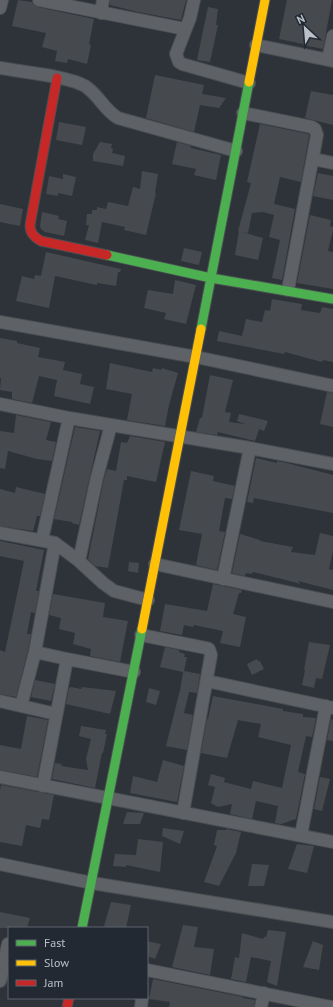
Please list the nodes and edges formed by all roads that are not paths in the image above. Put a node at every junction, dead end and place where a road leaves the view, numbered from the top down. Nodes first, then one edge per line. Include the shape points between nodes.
1 (2, 0) edge
2 (39, 0) edge
3 (104, 0) edge
4 (194, 0) edge
5 (265, 0) edge
6 (69, 3) edge
7 (0, 8) edge
8 (101, 13) junction
9 (186, 29) junction
10 (333, 36) edge
11 (256, 45) junction
12 (331, 61) edge
13 (0, 68) edge
14 (57, 78) junction
15 (249, 83) junction
16 (243, 114) junction
17 (236, 151) junction
18 (313, 160) junction
19 (333, 163) edge
20 (212, 278) junction
21 (288, 290) junction
22 (333, 299) edge
23 (0, 322) edge
24 (196, 357) junction
25 (333, 386) edge
26 (0, 404) edge
27 (69, 418) junction
28 (111, 425) junction
29 (181, 436) junction
30 (250, 448) junction
31 (333, 464) edge
32 (0, 533) edge
33 (42, 540) junction
34 (55, 542) junction
35 (79, 561) junction
36 (155, 564) junction
37 (223, 579) junction
38 (148, 600) junction
39 (333, 602) edge
40 (141, 635) junction
41 (35, 652) junction
42 (67, 659) junction
43 (134, 672) junction
44 (207, 681) junction
45 (0, 701) edge
46 (21, 706) junction
47 (330, 707) edge
48 (56, 714) junction
49 (0, 777) edge
50 (43, 786) junction
51 (108, 799) junction
52 (183, 813) junction
53 (301, 835) junction
54 (333, 842) edge
55 (0, 864) edge
56 (92, 883) junction
57 (333, 922) edge
58 (82, 927) edge
59 (6, 944) edge
60 (148, 971) edge
61 (0, 981) edge
62 (264, 993) junction
63 (261, 1007) edge
64 (331, 1007) edge

1 - 7 street
2 - 6 street
3 - 8 street
4 - 9 street
5 - 11 street
6 - 8 street
8 - 9 street
9 - 15 street via 176,54 179,62
10 - 12 street
11 - 12 street
11 - 15 street
13 - 14 street
14 - 17 street via 84,86 118,118
14 - 20 street via 30,225 33,235 41,241
15 - 16 street
16 - 17 street
16 - 18 street via 312,127 317,132
17 - 20 street
18 - 19 street
18 - 21 street
20 - 21 street
20 - 24 street
21 - 22 street
23 - 24 street
24 - 25 street
24 - 29 street
26 - 27 street
27 - 28 street
27 - 33 street
28 - 29 street
28 - 35 street
29 - 30 street
29 - 36 street
30 - 31 street
30 - 37 street
32 - 33 street
33 - 34 street
34 - 35 street
34 - 41 street
35 - 38 street via 114,591
36 - 37 street
36 - 38 street
37 - 39 street
38 - 40 street
40 - 43 street
40 - 44 street via 209,649 211,655
41 - 42 street
41 - 46 street
42 - 43 street
42 - 48 street
43 - 51 street
44 - 47 street
44 - 52 street
45 - 46 street
46 - 48 street
47 - 53 street
48 - 50 street
49 - 50 street
50 - 51 street
51 - 52 street
51 - 56 street
52 - 53 street
53 - 54 street
55 - 56 street
56 - 57 street
56 - 58 street
59 - 61 street
60 - 62 street
62 - 63 street
62 - 64 street

